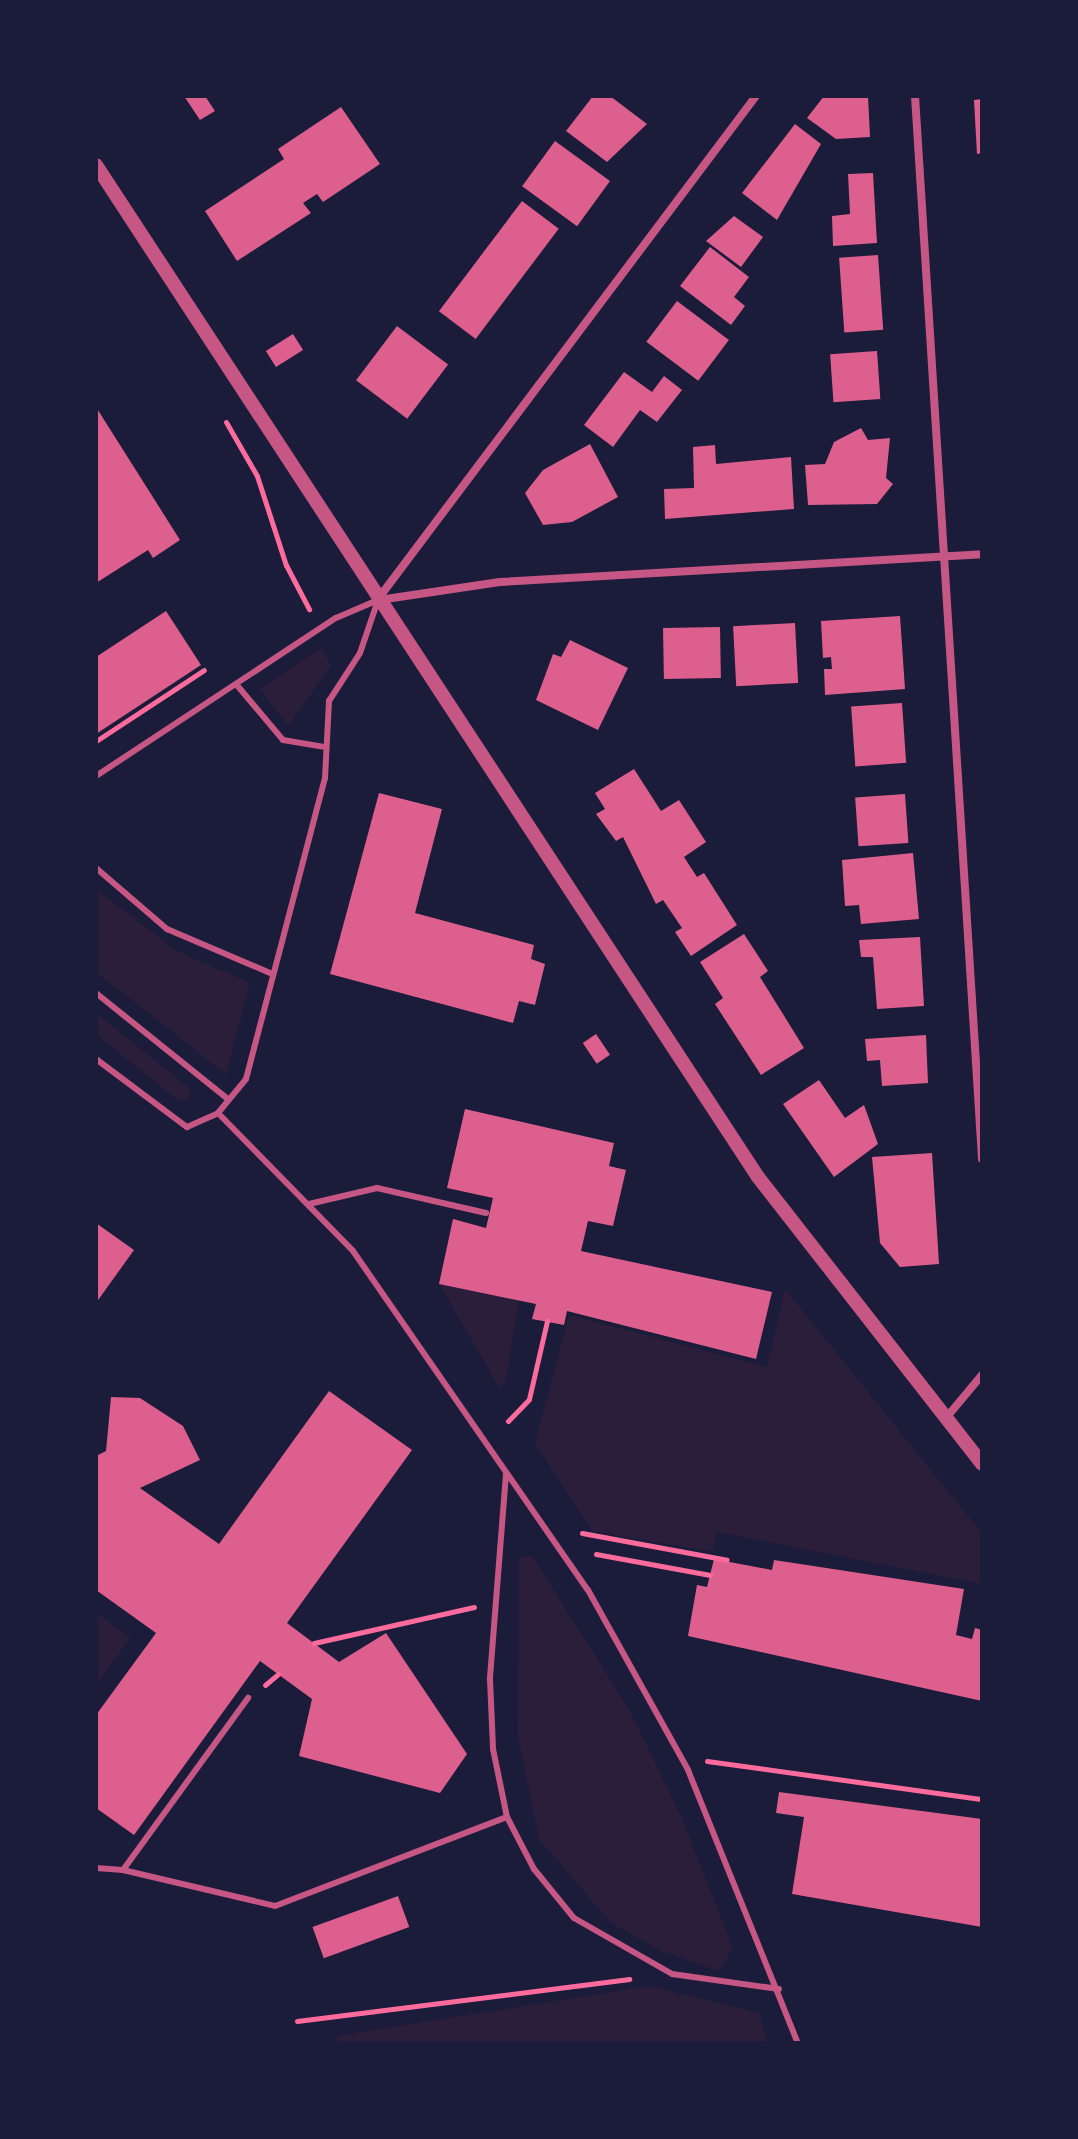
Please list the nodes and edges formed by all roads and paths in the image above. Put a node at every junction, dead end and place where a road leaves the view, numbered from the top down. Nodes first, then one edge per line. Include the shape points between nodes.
1 (756, 96) edge
2 (915, 96) edge
3 (96, 165) edge
4 (221, 413) dead end
5 (982, 554) edge
6 (946, 556) junction
7 (378, 600) junction
8 (312, 614) dead end
9 (204, 670) dead end
10 (236, 684) junction
11 (96, 741) edge
12 (325, 747) junction
13 (96, 776) edge
14 (96, 868) edge
15 (270, 973) junction
16 (96, 993) edge
17 (96, 1059) edge
18 (228, 1099) junction
19 (218, 1113) junction
20 (982, 1159) edge
21 (309, 1204) junction
22 (486, 1213) dead end
23 (547, 1321) dead end
24 (982, 1375) edge
25 (946, 1418) junction
26 (508, 1421) dead end
27 (982, 1464) edge
28 (506, 1473) junction
29 (582, 1533) dead end
30 (596, 1554) dead end
31 (727, 1560) dead end
32 (710, 1575) dead end
33 (494, 1603) junction
34 (314, 1643) dead end
35 (248, 1698) dead end
36 (688, 1770) junction
37 (982, 1799) edge
38 (507, 1817) junction
39 (96, 1868) edge
40 (123, 1870) junction
41 (672, 1974) junction
42 (779, 1989) junction
43 (297, 2021) dead end
44 (798, 2043) edge

1 - 7 street
2 - 6 street
3 - 7 street
4 - 8 path via 257,476 286,565
5 - 6 street
6 - 7 street via 500,582
6 - 20 street
7 - 10 lane via 336,618
7 - 12 lane via 360,653 329,701
7 - 25 street via 758,1177
9 - 11 path
10 - 12 lane via 283,740
10 - 13 lane
12 - 15 lane via 325,778
14 - 15 lane via 167,929
15 - 18 lane via 246,1079
16 - 18 lane
17 - 19 lane via 187,1127
18 - 19 lane
19 - 21 lane
21 - 22 lane via 377,1188
21 - 28 lane via 429,1352
23 - 26 path via 529,1399
24 - 25 street
25 - 27 street
28 - 33 lane
28 - 36 lane via 588,1590
29 - 31 path
30 - 32 path
33 - 34 path
33 - 38 lane via 493,1749
35 - 40 lane
36 - 37 path via 715,1757
36 - 42 lane
38 - 40 lane via 275,1906
38 - 41 lane via 534,1869 574,1918
39 - 40 lane
41 - 42 lane
41 - 43 path
42 - 44 lane

